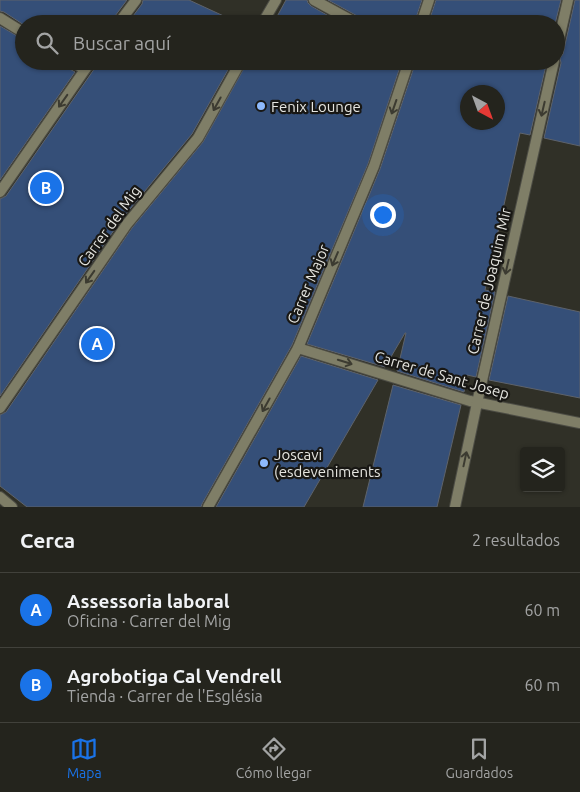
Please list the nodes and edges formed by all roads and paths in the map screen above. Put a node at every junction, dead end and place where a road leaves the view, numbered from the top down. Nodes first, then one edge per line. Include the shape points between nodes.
1 (136, 0) edge
2 (276, 0) edge
3 (314, 0) edge
4 (429, 0) edge
5 (568, 0) edge
6 (125, 15) edge
7 (267, 15) edge
8 (342, 15) edge
9 (424, 15) edge
10 (565, 15) edge
11 (0, 18) edge
12 (15, 27) edge
13 (85, 70) edge
14 (235, 70) edge
15 (406, 70) edge
16 (552, 70) edge
17 (0, 192) edge
18 (298, 348) junction
19 (477, 403) junction
20 (0, 408) edge
21 (580, 423) edge
22 (0, 497) edge
23 (12, 507) edge
24 (208, 507) edge
25 (455, 507) edge

1 - 6 street
2 - 7 street
3 - 8 street
4 - 9 street
5 - 10 street
11 - 12 street
13 -> 17 street
14 -> 20 street, Carrer del Mig via 198,138 127,224
15 -> 18 street, Carrer Major via 374,166
16 -> 19 street, Carrer de Joaquim Mir
18 -> 19 street, Carrer de Sant Josep
18 -> 24 street, Carrer Major
19 - 21 street, Carrer de Sant Josep
25 -> 19 street, Carrer de Joaquim Mir
22 - 23 street

